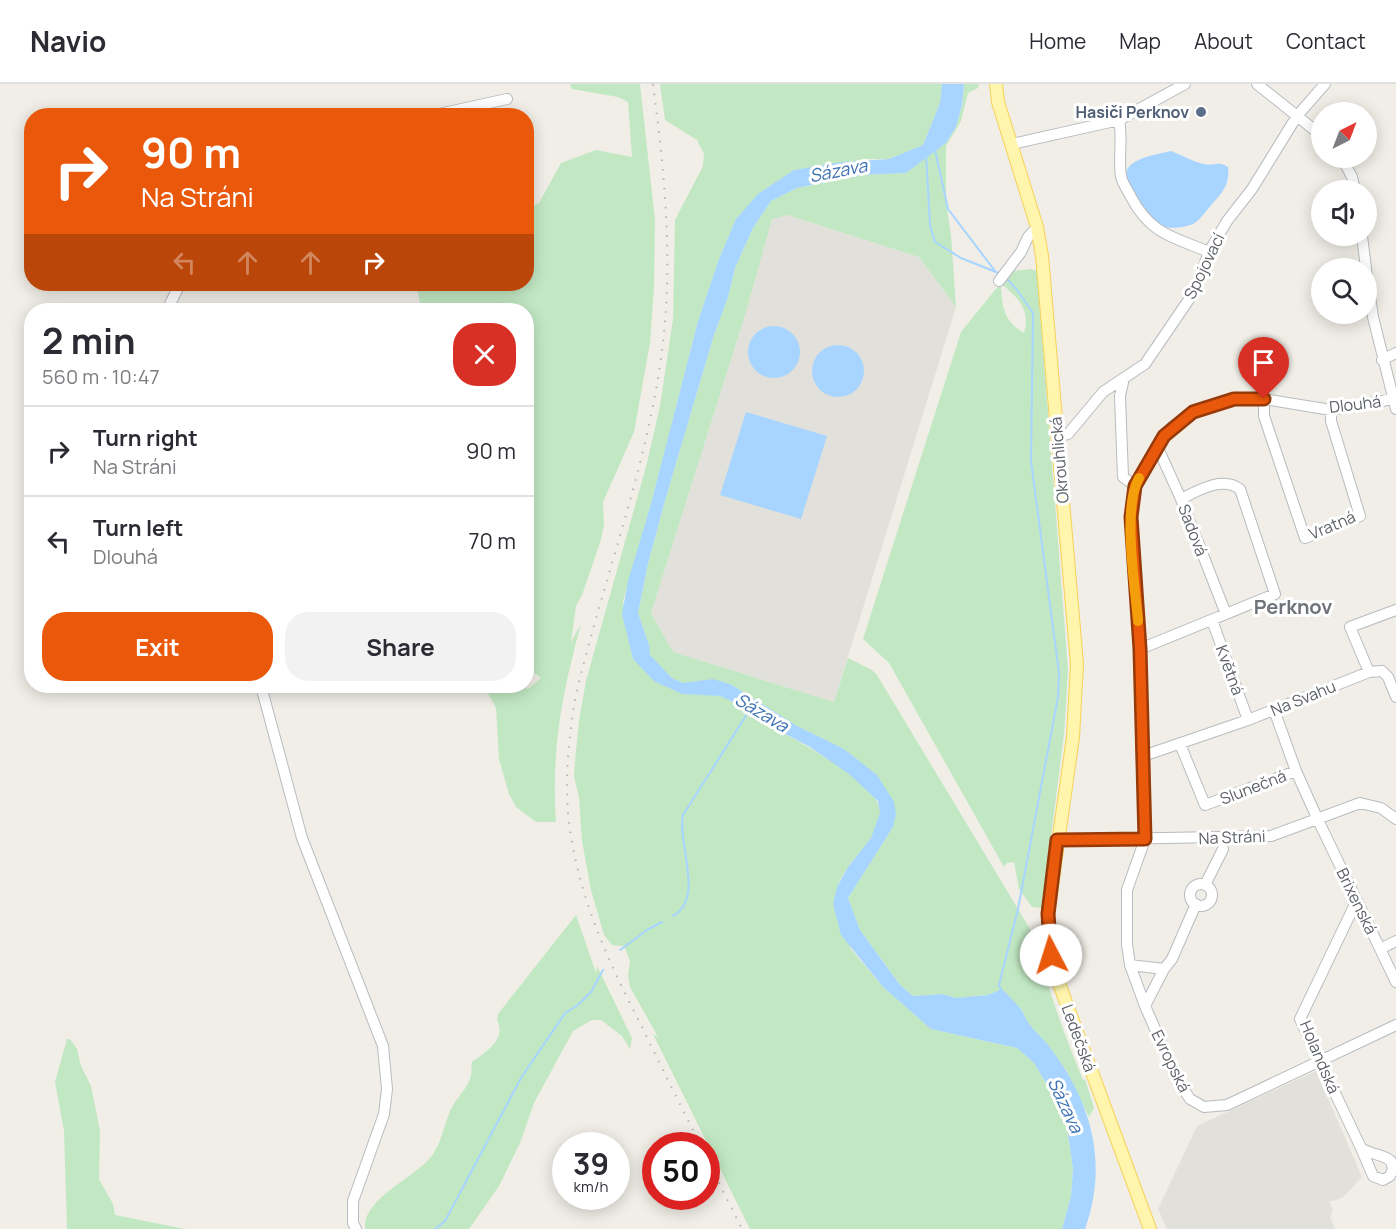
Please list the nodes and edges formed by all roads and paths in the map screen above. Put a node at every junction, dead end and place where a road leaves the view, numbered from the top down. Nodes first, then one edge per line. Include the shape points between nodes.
1 (996, 84) edge
2 (1185, 84) edge
3 (1257, 84) edge
4 (1325, 84) edge
5 (507, 99) dead end
6 (466, 108) edge
7 (1297, 117) junction
8 (1119, 120) junction
9 (1311, 128) edge
10 (1012, 144) junction
11 (1037, 227) junction
12 (1209, 252) junction
13 (999, 281) dead end
14 (1374, 324) edge
15 (1396, 353) edge
16 (1382, 360) junction
17 (1124, 378) junction
18 (1264, 399) junction
19 (1395, 404) edge
20 (1331, 410) junction
21 (1057, 436) junction
22 (1157, 446) junction
23 (1135, 486) junction
24 (1181, 499) junction
25 (1396, 610) edge
26 (1226, 614) junction
27 (1212, 620) junction
28 (1140, 649) junction
29 (1369, 672) junction
30 (263, 693) edge
31 (1396, 697) edge
32 (1274, 710) junction
33 (1248, 720) junction
34 (1180, 744) junction
35 (1143, 756) junction
36 (1296, 771) junction
37 (1396, 819) edge
38 (1318, 820) junction
39 (1145, 839) junction
40 (1057, 840) junction
41 (1223, 849) dead end
42 (1356, 902) junction
43 (1396, 941) edge
44 (1380, 949) junction
45 (1130, 965) junction
46 (1164, 969) junction
47 (1396, 982) edge
48 (1145, 1006) junction
49 (1396, 1025) edge
50 (1320, 1061) junction
51 (1361, 1148) dead end
52 (356, 1229) edge
53 (1150, 1229) edge

1 - 10 main road, Okrouhlická
2 - 8 street
3 - 7 street
4 - 7 street, Spojovací
5 - 6 street
7 - 9 street
7 - 12 street, Spojovací
8 - 10 street
8 - 12 street via 1121,178 1137,207 1165,235
10 - 11 main road, Okrouhlická
11 - 13 street
11 - 21 main road, Okrouhlická
12 - 17 street, Spojovací via 1194,292 1165,335 1144,364
14 - 16 street
15 - 16 street
16 - 19 street
17 - 21 street, Spojovací via 1103,392 1068,434
17 - 23 street via 1120,396 1124,477
18 - 20 street, Dlouhá
18 - 20 street, Vratná via 1264,416 1305,538 1360,516
18 - 22 street, Dlouhá via 1234,399 1193,412 1172,427
19 - 20 street, Dlouhá
21 - 40 main road, Okrouhlická via 1077,664 1073,737
22 - 23 street, Dlouhá
22 - 24 street, Sadová
23 - 28 street, Dlouhá via 1131,517
24 - 26 street, Sadová
24 - 26 street via 1220,483 1233,484 1243,494 1275,594
25 - 29 street via 1350,627
26 - 27 street
27 - 28 street
27 - 33 street, Květná
28 - 35 street, Dlouhá
29 - 31 street via 1382,671
29 - 32 street, Na Svahu
30 - 52 street via 302,838 383,1046 387,1089 384,1114 353,1201
32 - 33 street, Na Svahu
32 - 36 street, Brixenská
33 - 34 street, Na Svahu
34 - 35 street, Na Svahu
34 - 36 street, Slunečná via 1205,805
35 - 39 street, Dlouhá
36 - 38 street, Brixenská
37 - 38 street, Na Stráni via 1381,808 1360,803
38 - 39 street, Na Stráni via 1271,836
38 - 42 street, Brixenská
39 - 40 street, Na Stráni
39 - 45 street, Evropská via 1127,890 1126,944
40 - 53 main road, Ledečská via 1048,914 1051,955
41 - 46 street via 1205,885 1198,884 1192,889 1190,896 1196,904
42 - 44 street, Brixenská
42 - 50 street, Holandská via 1300,1019
43 - 44 street
44 - 47 street, Brixenská
45 - 46 street
45 - 48 street, Evropská
46 - 48 street
48 - 50 street, Evropská via 1178,1082 1190,1099 1204,1107 1227,1105
49 - 50 street, Evropská
50 - 51 street, Holandská

